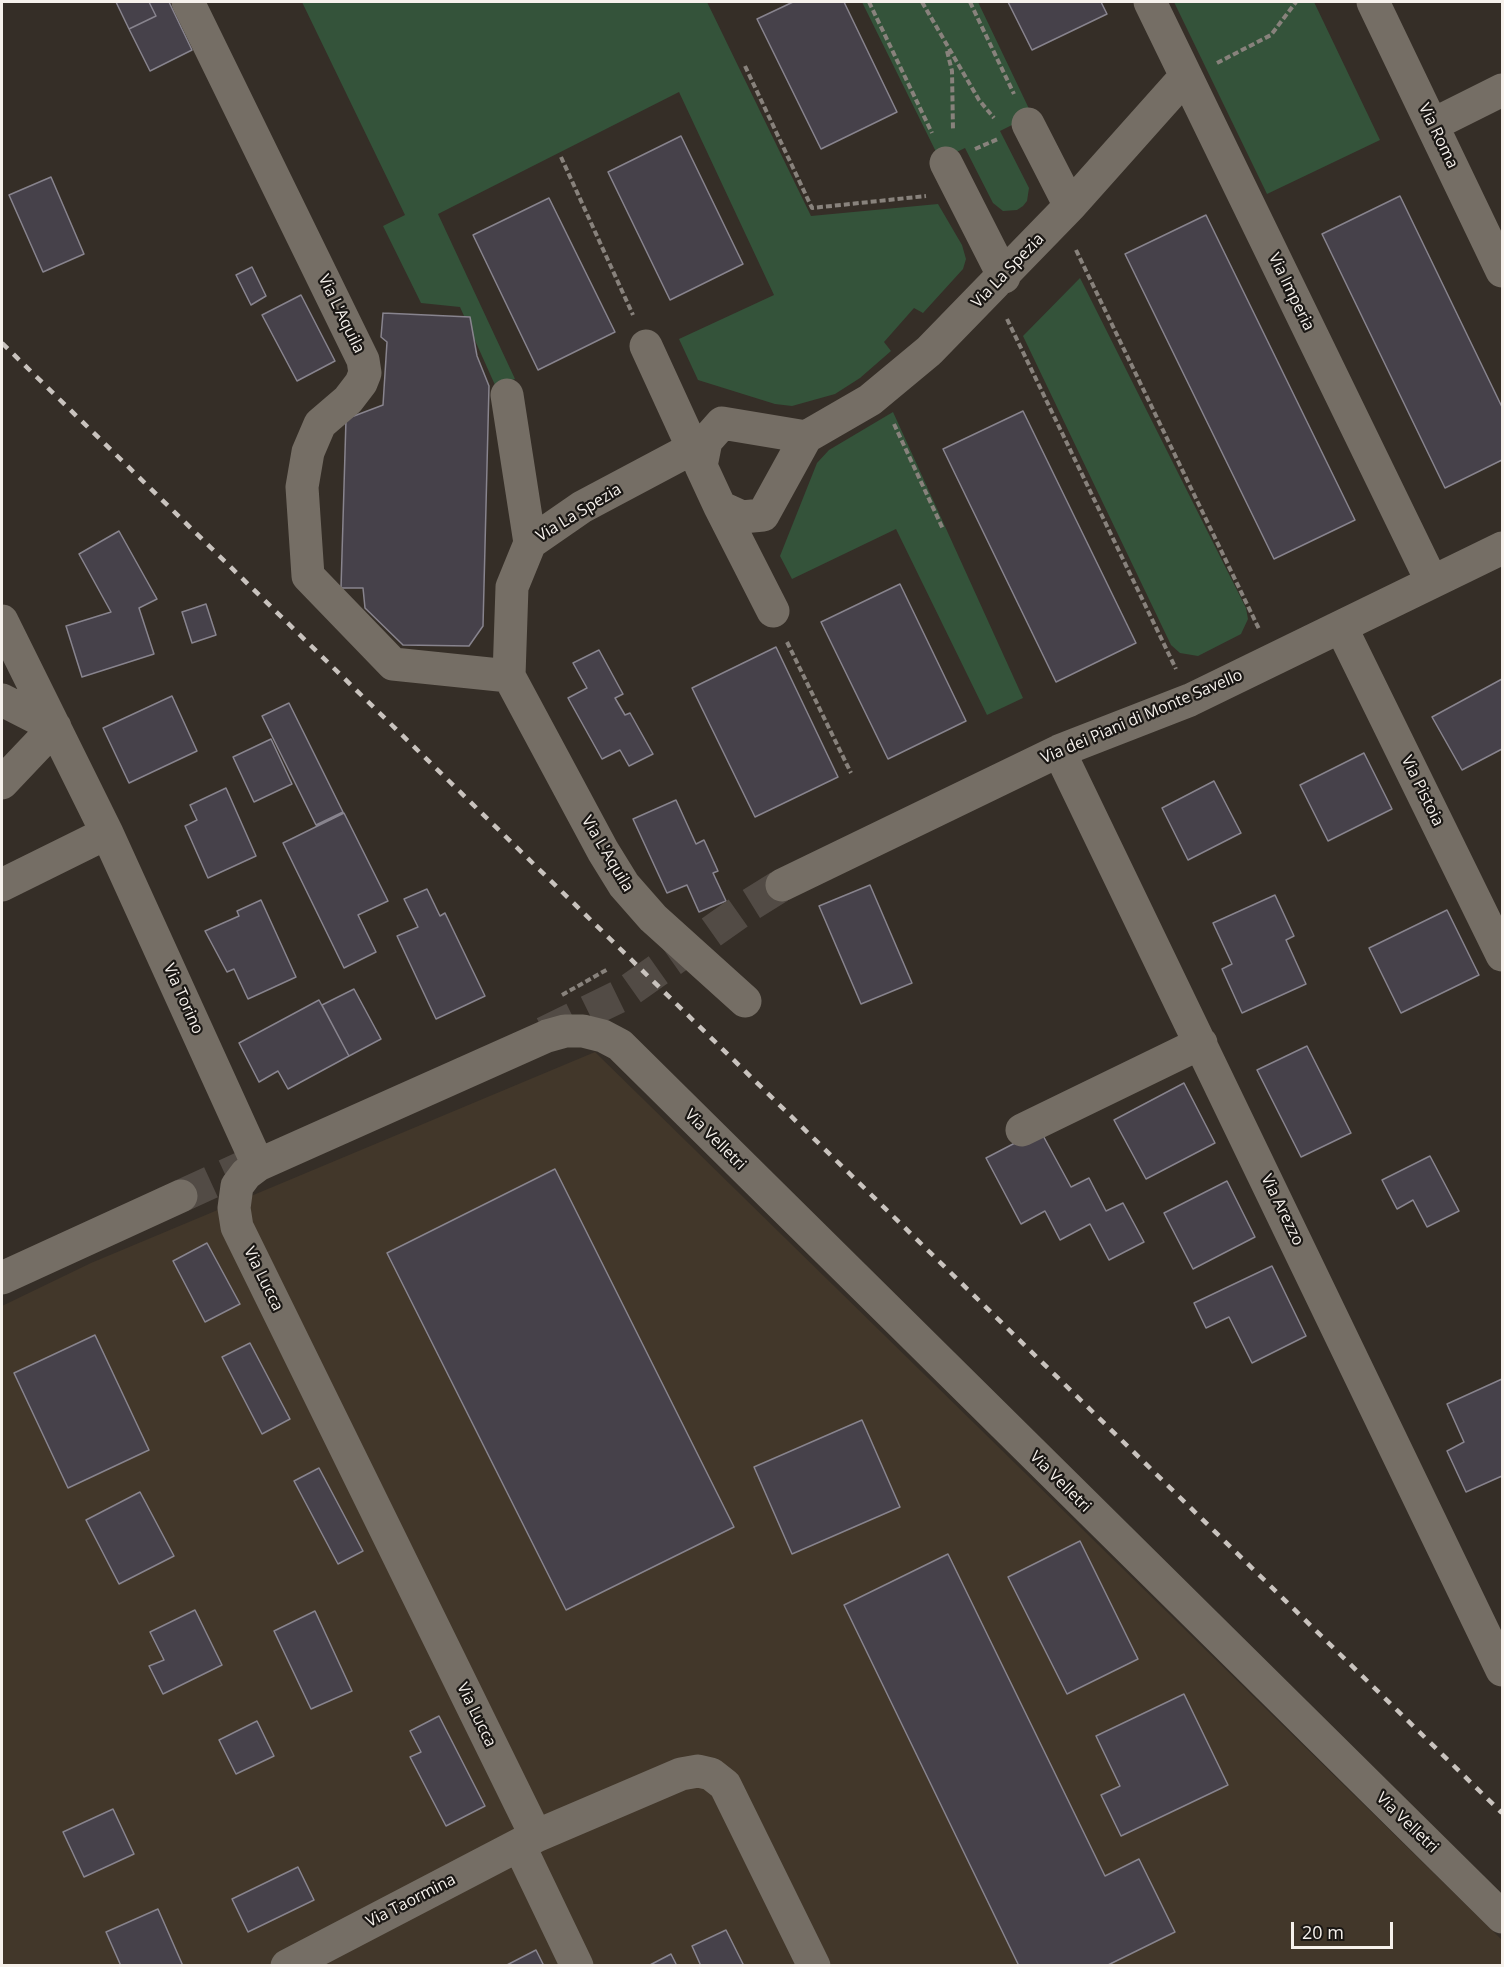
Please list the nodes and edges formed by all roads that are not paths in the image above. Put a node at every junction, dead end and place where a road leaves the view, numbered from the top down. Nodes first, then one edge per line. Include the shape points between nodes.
1 (188, 2) edge
2 (1150, 2) edge
3 (1373, 2) edge
4 (1186, 76) junction
5 (1503, 90) edge
6 (1432, 125) junction
7 (1020, 128) road end
8 (949, 162) road end
9 (1065, 212) junction
10 (1503, 271) edge
11 (998, 282) junction
12 (646, 346) road end
13 (507, 395) dead end
14 (674, 407) junction
15 (722, 423) junction
16 (806, 437) junction
17 (697, 457) junction
18 (720, 507) junction
19 (763, 515) junction
20 (530, 543) junction
21 (1503, 548) edge
22 (749, 564) junction
23 (1432, 582) junction
24 (773, 611) road end
25 (2, 621) edge
26 (1341, 627) junction
27 (509, 676) junction
28 (2, 700) edge
29 (55, 727) junction
30 (1059, 751) junction
31 (2, 783) edge
32 (107, 832) junction
33 (2, 885) edge
34 (782, 885) tunnel mouth
35 (1503, 955) edge
36 (745, 1001) dead end
37 (1202, 1043) junction
38 (1022, 1130) dead end
39 (258, 1165) junction
40 (181, 1196) tunnel mouth
41 (2, 1278) edge
42 (1503, 1670) edge
43 (527, 1841) junction
44 (1503, 1917) edge
45 (287, 1965) edge
46 (577, 1965) edge
47 (814, 1965) edge

1 - 27 street, Via L'Aquila via 363,360 361,383 320,424 308,452 302,487 308,576 393,664
2 - 4 street, Via Imperia
3 - 6 street, Via Roma
4 - 9 street, Via La Spezia
4 - 23 street, Via Imperia
5 - 6 street
6 - 10 street, Via Roma
7 - 9 street
8 - 11 street
9 - 11 street, Via La Spezia
11 - 16 street, Via La Spezia via 910,369 879,393
12 - 14 street
13 - 20 street
14 - 15 street
14 - 17 street
15 - 16 street
15 - 17 street
16 - 19 street
17 - 18 street
17 - 20 street, Via La Spezia via 582,507
18 - 19 street via 742,517
18 - 22 street
19 - 22 street
20 - 27 street via 512,587
21 - 23 street, Via dei Piani di Monte Savello
22 - 24 street
23 - 26 street, Via dei Piani di Monte Savello
25 - 29 street, Via Torino
26 - 30 street, Via dei Piani di Monte Savello via 1190,700
26 - 35 street, Via Pistoia
27 - 36 street, Via L'Aquila via 624,885 653,918
28 - 29 street
29 - 31 street
29 - 32 street, Via Torino
30 - 34 street, Via dei Piani di Monte Savello
30 - 37 street, Via Arezzo
32 - 33 street
32 - 39 street, Via Torino
37 - 38 street
37 - 42 street, Via Arezzo
39 - 43 street, Via Lucca via 237,1186 237,1227
39 - 44 street, Via Velletri via 547,1036 583,1031 620,1046
40 - 41 street
43 - 45 street, Via Taormina
43 - 46 street, Via Lucca
43 - 47 street via 681,1774 711,1774 725,1785

